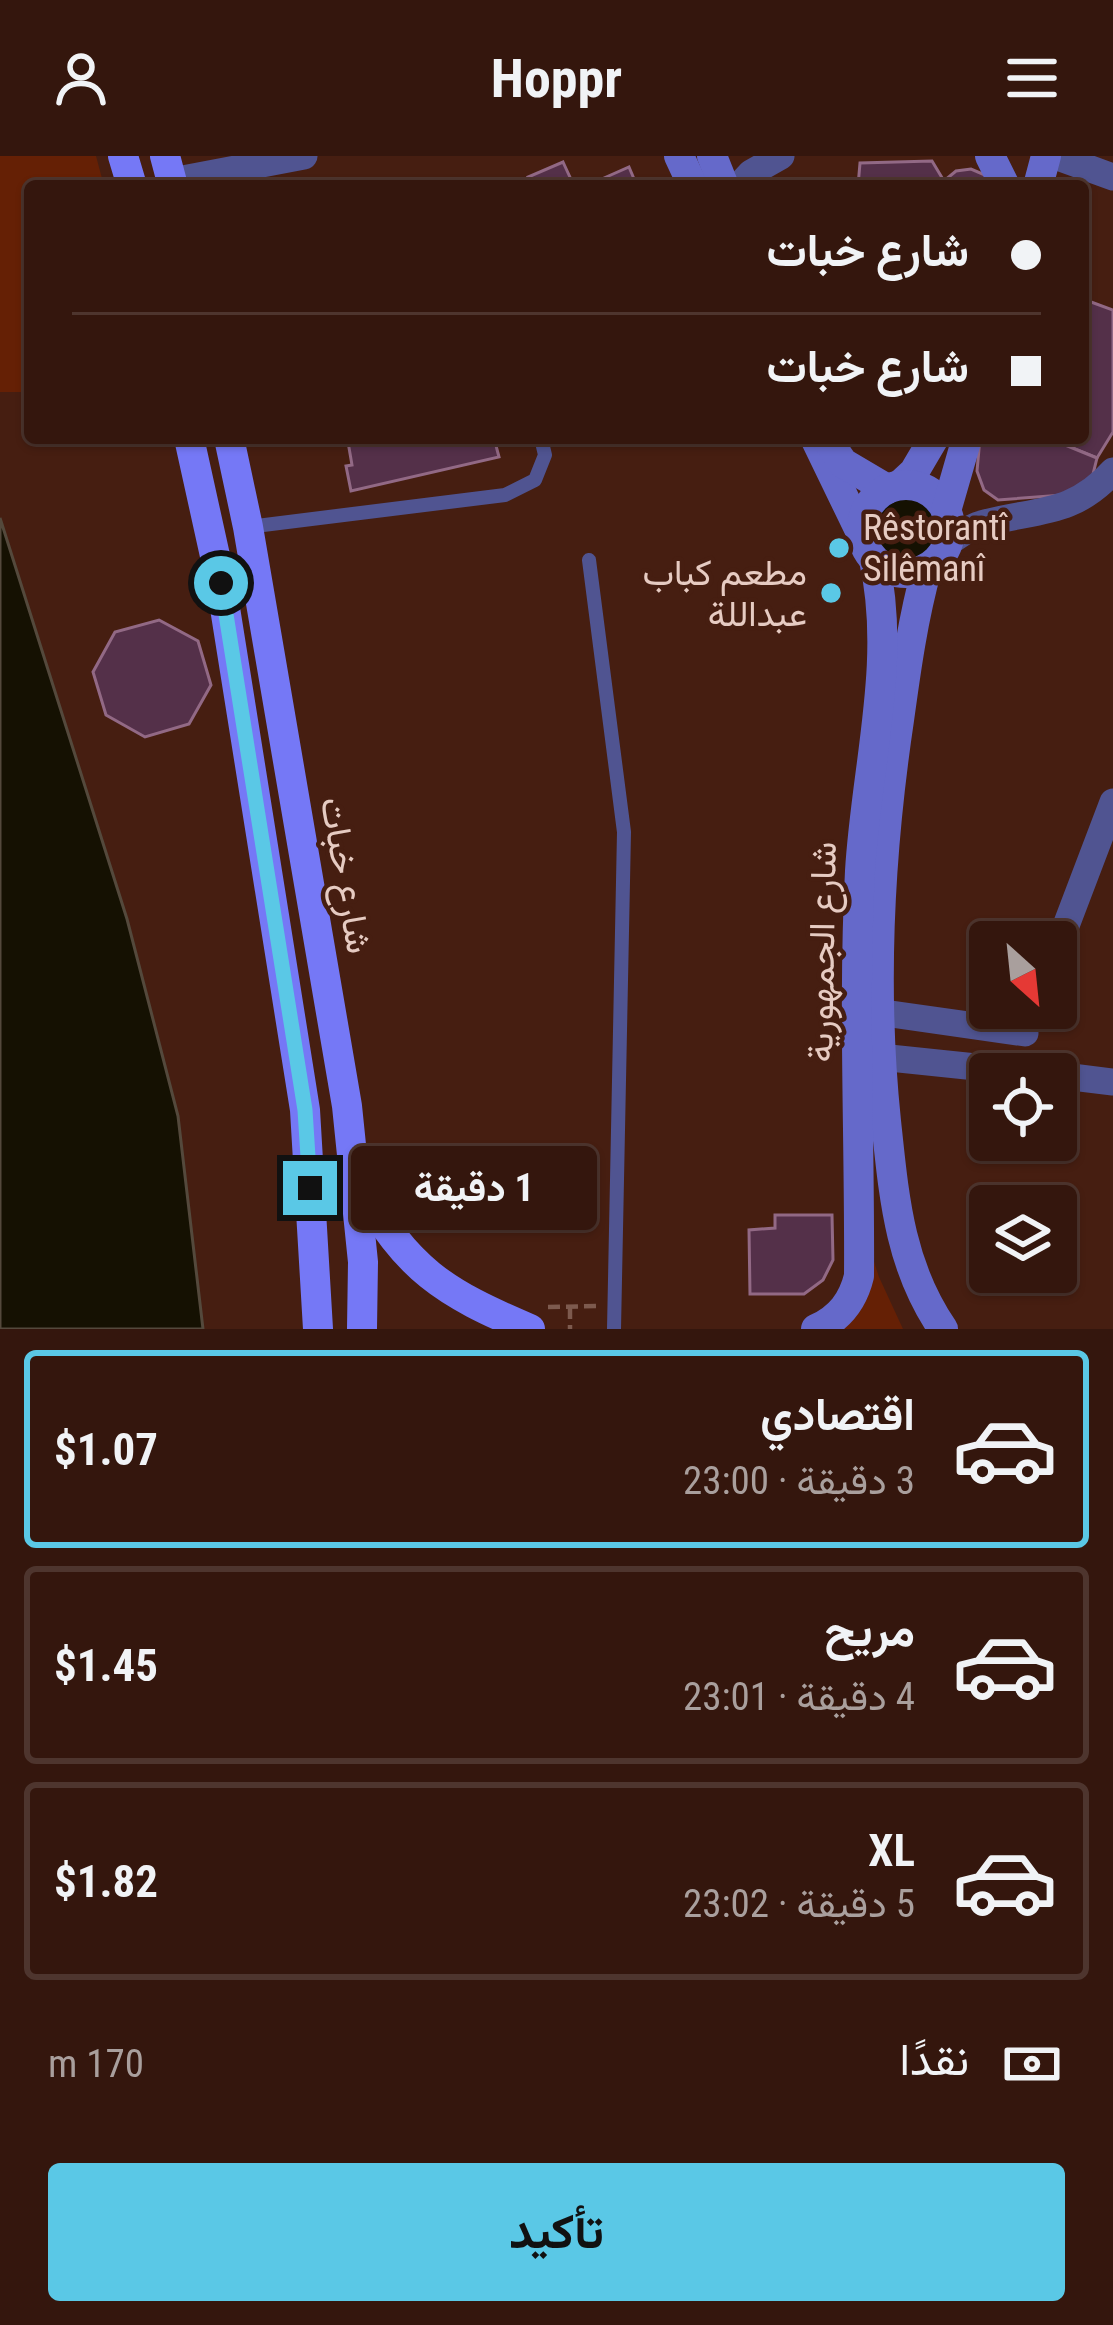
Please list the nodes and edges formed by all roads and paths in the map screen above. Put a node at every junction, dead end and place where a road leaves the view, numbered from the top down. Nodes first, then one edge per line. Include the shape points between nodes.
1 (304, 156) edge
2 (781, 156) edge
3 (1050, 156) edge
4 (170, 174) edge
5 (1113, 177) edge
6 (747, 180) edge
7 (190, 444) edge
8 (230, 444) edge
9 (542, 444) edge
10 (818, 444) edge
11 (830, 444) edge
12 (931, 444) edge
13 (965, 444) edge
14 (1113, 471) edge
15 (893, 487) junction
16 (946, 511) junction
17 (248, 527) junction
18 (947, 543) junction
19 (868, 548) junction
20 (589, 560) dead end
21 (927, 568) junction
22 (1113, 802) edge
23 (1068, 921) edge
24 (878, 1012) junction
25 (969, 1017) edge
26 (880, 1057) junction
27 (969, 1066) edge
28 (1077, 1078) edge
29 (1113, 1082) edge
30 (356, 1175) junction
31 (570, 1306) junction
32 (614, 1306) junction
33 (531, 1318) edge
34 (319, 1328) edge
35 (362, 1329) edge
36 (570, 1329) edge
37 (614, 1329) edge
38 (815, 1329) edge
39 (943, 1329) edge

1 - 4 street
2 - 6 street
3 - 5 street
7 - 34 main road via 221,583 305,1110
8 - 17 main road, شارع خبات
9 - 17 lane via 535,480 505,495
10 - 19 street, شارع الجمهورية
11 - 15 street via 843,463
12 - 15 street
13 - 16 street
14 - 18 street via 1072,505 978,525
15 - 16 street via 928,490
15 - 19 street via 867,508
16 - 18 street
17 - 30 main road, شارع خبات
18 - 21 street
19 - 21 street via 899,572
19 - 38 street, شارع الجمهورية via 884,642 859,898 859,1276 849,1304
20 - 32 lane via 624,832
21 - 24 street, شارع الجمهورية via 889,796
22 - 23 street
24 - 25 street
24 - 26 street, شارع الجمهورية
26 - 27 street
26 - 39 street, شارع الجمهورية via 896,1219 916,1282
28 - 29 street
30 - 33 main road via 395,1244 425,1272 481,1309
30 - 35 main road, شارع خبات
31 - 32 path
31 - 33 path
31 - 36 path
32 - 37 lane

